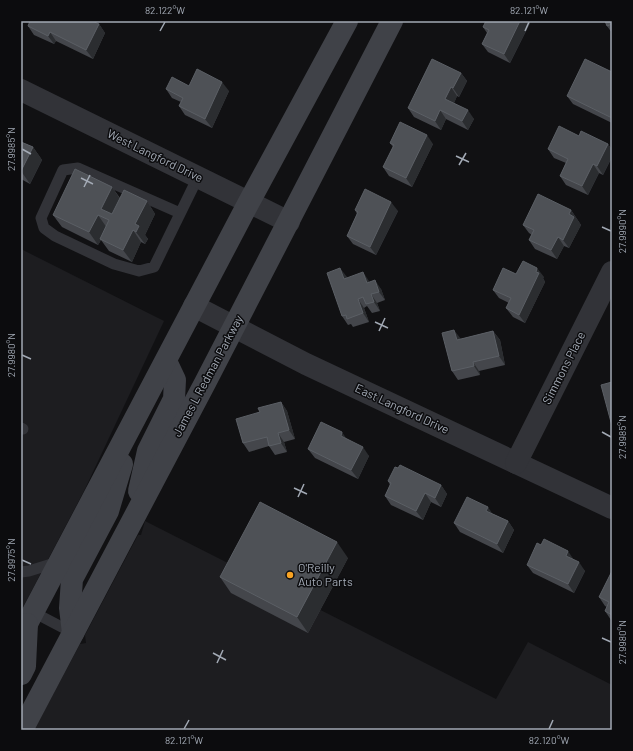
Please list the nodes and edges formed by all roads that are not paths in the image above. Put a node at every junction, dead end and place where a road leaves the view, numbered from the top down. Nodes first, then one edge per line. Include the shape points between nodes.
1 (347, 21) edge
2 (375, 21) edge
3 (392, 21) edge
4 (21, 90) edge
5 (347, 109) junction
6 (198, 177) junction
7 (249, 202) junction
8 (180, 213) junction
9 (289, 222) junction
10 (612, 272) edge
11 (194, 306) junction
12 (234, 326) junction
13 (166, 361) junction
14 (135, 420) junction
15 (516, 463) junction
16 (612, 508) edge
17 (132, 521) junction
18 (60, 561) junction
19 (21, 572) edge
20 (27, 624) edge
21 (73, 633) junction
22 (21, 674) edge
23 (22, 730) edge

1 - 7 main road
2 - 5 main road via 369,32
3 - 5 main road, James L Redman Parkway
4 - 6 street, West Langford Drive
5 - 9 main road, James L Redman Parkway
6 - 7 street, West Langford Drive
6 - 8 lane
7 - 9 street, West Langford Drive
7 - 11 main road
8 - 8 lane via 78,168 63,170 41,218 44,228 55,236 114,264 139,271 154,267
9 - 12 main road, James L Redman Parkway
10 - 15 street, Simmons Place
11 - 12 street, East Langford Drive
11 - 13 main road
12 - 15 street, East Langford Drive via 306,364
12 - 17 main road, James L Redman Parkway
13 - 14 main road
13 - 17 main road via 175,380 174,399 148,451
14 - 18 main road
14 - 21 main road via 108,511 72,579 70,608
15 - 16 street, East Langford Drive
17 - 21 main road, James L Redman Parkway
18 - 19 lane
18 - 20 main road
20 - 21 lane
20 - 22 main road via 25,666
21 - 23 main road, James L Redman Parkway

